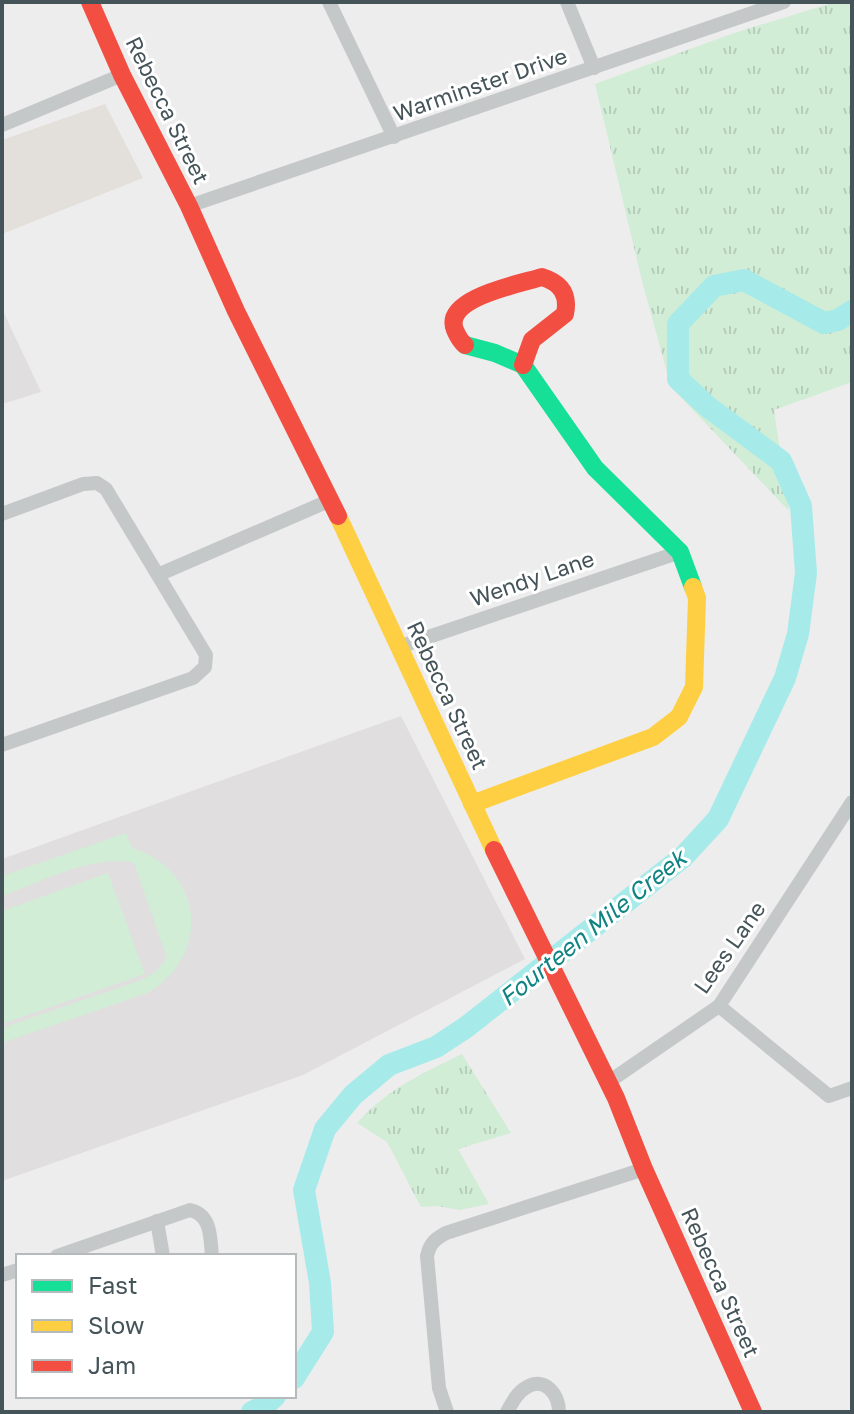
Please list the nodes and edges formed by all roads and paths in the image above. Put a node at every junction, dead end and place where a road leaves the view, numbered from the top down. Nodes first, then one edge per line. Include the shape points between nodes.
1 (90, 2) edge
2 (329, 2) edge
3 (567, 2) edge
4 (784, 2) edge
5 (594, 68) junction
6 (122, 75) junction
7 (2, 125) edge
8 (394, 137) junction
9 (189, 206) junction
10 (523, 365) junction
11 (331, 500) junction
12 (2, 514) edge
13 (680, 552) junction
14 (160, 574) junction
15 (399, 647) junction
16 (2, 745) edge
17 (852, 802) edge
18 (472, 804) junction
19 (719, 1006) junction
20 (607, 1083) junction
21 (852, 1088) edge
22 (644, 1169) junction
23 (157, 1221) junction
24 (63, 1254) edge
25 (163, 1254) edge
26 (212, 1254) edge
27 (447, 1412) edge
28 (507, 1412) edge
29 (559, 1412) edge
30 (753, 1412) edge

1 - 6 main road, Rebecca Street
2 - 8 street
3 - 5 street
4 - 5 street, Warminster Drive
5 - 8 street, Warminster Drive
6 - 7 street
6 - 9 main road, Rebecca Street
8 - 9 street, Warminster Drive
9 - 11 main road, Rebecca Street
10 - 10 main road via 532,340 565,314 567,298 561,286 542,277 467,301 454,316 461,343
10 - 13 main road via 595,468
11 - 14 street
11 - 15 main road, Rebecca Street
12 - 14 street via 97,483
13 - 15 street, Wendy Lane
13 - 18 main road via 697,598 694,687 679,717 653,737
14 - 16 street via 206,655 205,667 193,678
15 - 18 main road, Rebecca Street
17 - 19 street, Lees Lane
18 - 20 main road, Rebecca Street
19 - 20 street, Lees Lane
19 - 21 street via 829,1096
20 - 22 main road, Rebecca Street
22 - 27 street via 446,1233 429,1246 439,1388
22 - 30 main road, Rebecca Street
23 - 24 street
23 - 25 street
23 - 26 street via 196,1211 208,1222
28 - 29 street via 523,1389 541,1384 553,1391

